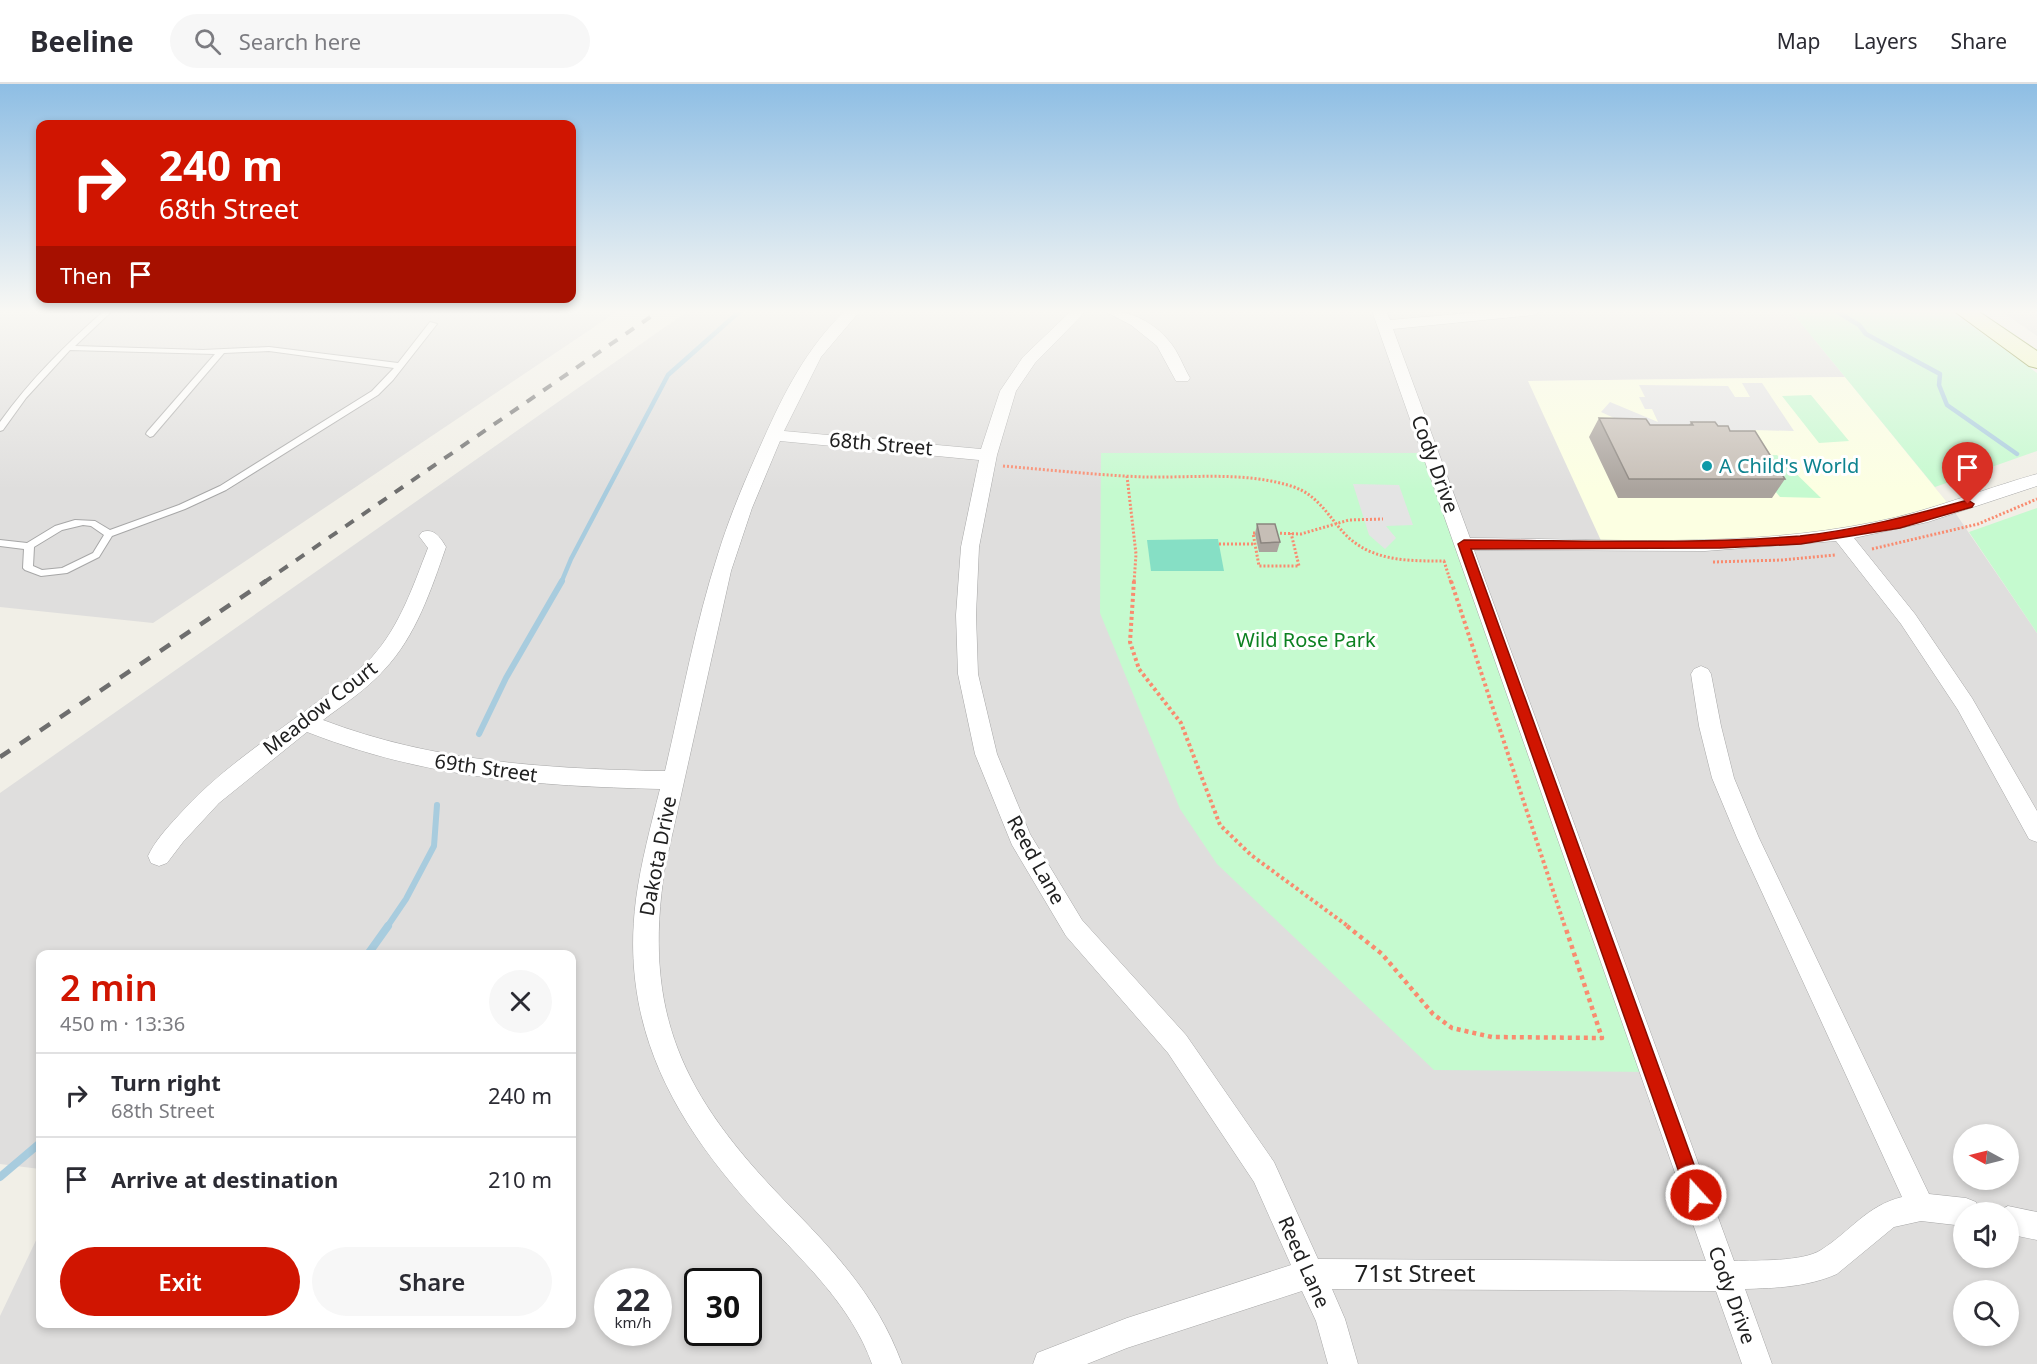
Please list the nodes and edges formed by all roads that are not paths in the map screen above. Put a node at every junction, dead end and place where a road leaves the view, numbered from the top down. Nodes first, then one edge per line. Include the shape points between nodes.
1 (48, 371) edge
2 (205, 371) edge
3 (396, 371) edge
4 (804, 371) edge
5 (1022, 371) edge
6 (1178, 371) edge
7 (1401, 371) edge
8 (1182, 378) dead end
9 (0, 428) edge
10 (150, 434) dead end
11 (774, 435) junction
12 (994, 460) junction
13 (2037, 480) edge
14 (109, 534) junction
15 (1841, 534) junction
16 (428, 536) dead end
17 (0, 543) edge
18 (1464, 544) junction
19 (29, 546) junction
20 (1701, 674) dead end
21 (305, 722) junction
22 (673, 780) junction
23 (2037, 832) edge
24 (159, 856) dead end
25 (1921, 1207) junction
26 (1953, 1211) edge
27 (2019, 1222) edge
28 (2037, 1226) edge
29 (1310, 1274) junction
30 (1725, 1276) junction
31 (887, 1364) edge
32 (1048, 1364) edge
33 (1343, 1364) edge
34 (1757, 1364) edge

1 - 9 lane
2 - 10 lane
3 - 14 lane via 361,403 223,488
4 - 11 street, Dakota Drive
5 - 12 street, Reed Lane via 1008,391
6 - 8 street
7 - 18 street, Cody Drive
11 - 12 street, 68th Street
11 - 22 street, Dakota Drive via 730,541
12 - 29 street, Reed Lane via 970,547 966,615 969,674 986,754 1020,838 1074,928 1177,1044 1264,1172
13 - 15 street via 1942,513
14 - 19 lane via 93,524 68,524
14 - 19 lane via 96,555 64,571 41,573 28,568
15 - 18 street via 1742,544
15 - 23 street via 1908,620 1965,704
16 - 21 street, Meadow Court via 437,547 400,635 368,673
17 - 19 lane
18 - 30 street, Cody Drive
20 - 25 street via 1723,778
21 - 22 street, 69th Street via 420,759 488,772
21 - 24 street, Meadow Court via 216,790 192,813
22 - 31 street, Dakota Drive via 651,876 644,952 649,996 662,1044 678,1085 703,1128 842,1284 865,1316
25 - 26 street, 71st Street
25 - 30 street, 71st Street via 1887,1215 1827,1264 1796,1272
27 - 28 street
29 - 30 street, 71st Street
29 - 32 street, 71st Street
29 - 33 street, Reed Lane via 1330,1319
30 - 34 street, Cody Drive

